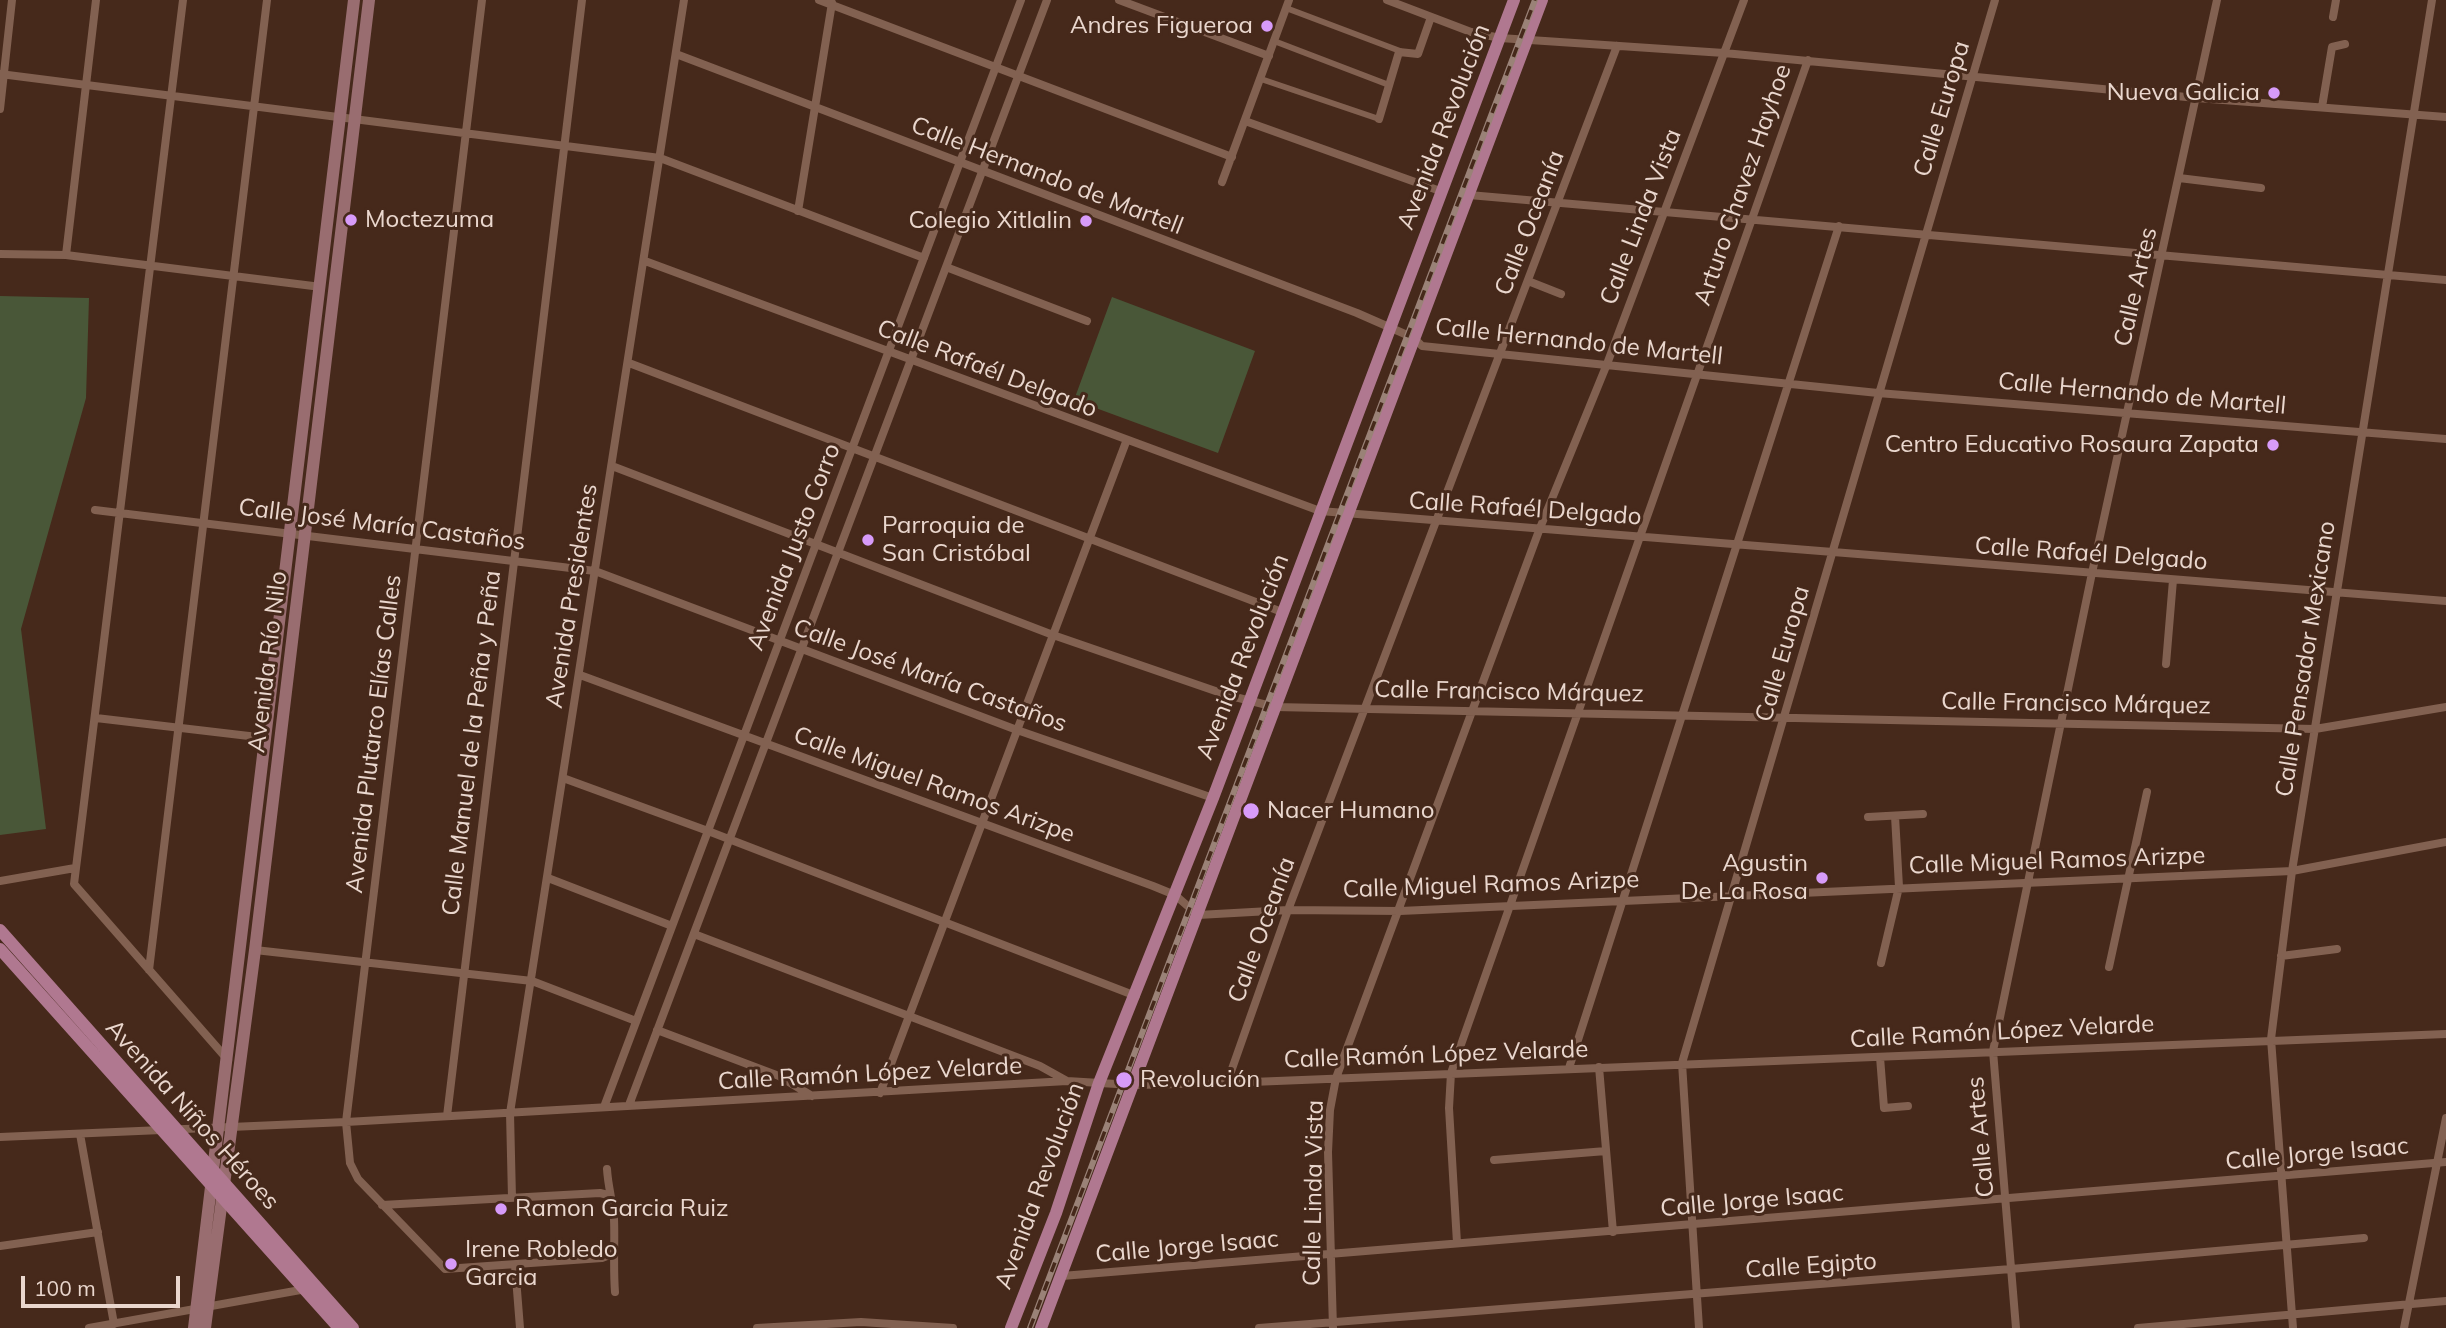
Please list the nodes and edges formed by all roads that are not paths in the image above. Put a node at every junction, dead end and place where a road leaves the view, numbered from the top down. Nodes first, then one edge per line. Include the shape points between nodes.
1 (12, 0) edge
2 (96, 0) edge
3 (183, 0) edge
4 (267, 0) edge
5 (354, 0) edge
6 (369, 0) edge
7 (482, 0) edge
8 (582, 0) edge
9 (684, 0) edge
10 (819, 0) edge
11 (1021, 0) edge
12 (1047, 0) edge
13 (1119, 0) edge
14 (1387, 0) edge
15 (1514, 0) edge
16 (1542, 0) edge
17 (1744, 0) edge
18 (1995, 0) edge
19 (2217, 0) edge
20 (2336, 0) edge
21 (2432, 0) edge
22 (832, 2) edge
23 (1288, 4) edge
24 (1431, 17) junction
25 (2333, 17) dead end
26 (1500, 38) junction
27 (1274, 41) junction
28 (1527, 41) junction
29 (2345, 44) dead end
30 (1617, 46) junction
31 (1400, 51) junction
32 (1724, 52) junction
33 (676, 54) junction
34 (1269, 56) junction
35 (1808, 60) junction
36 (996, 67) junction
37 (2, 74) edge
38 (1018, 76) junction
39 (1971, 76) junction
40 (1261, 79) junction
41 (86, 85) junction
42 (1389, 85) junction
43 (170, 95) junction
44 (2197, 98) junction
45 (254, 105) junction
46 (2322, 107) junction
47 (815, 108) junction
48 (0, 109) edge
49 (2414, 114) junction
50 (348, 116) junction
51 (2446, 117) edge
52 (1378, 119) joint
53 (1245, 121) junction
54 (467, 132) junction
55 (564, 145) junction
56 (1232, 157) junction
57 (660, 159) junction
58 (959, 163) junction
59 (982, 172) junction
60 (2179, 178) junction
61 (1222, 182) dead end
62 (2261, 188) dead end
63 (1443, 192) junction
64 (1469, 195) junction
65 (1559, 201) junction
66 (1665, 210) junction
67 (798, 211) junction
68 (1752, 218) junction
69 (1839, 226) junction
70 (1924, 235) junction
71 (0, 254) edge
72 (66, 255) junction
73 (2163, 255) junction
74 (924, 258) junction
75 (645, 261) junction
76 (151, 266) junction
77 (946, 267) junction
78 (2386, 275) junction
79 (234, 276) junction
80 (2446, 280) edge
81 (1528, 281) junction
82 (321, 287) junction
83 (1561, 295) dead end
84 (1087, 321) dead end
85 (1391, 327) junction
86 (1414, 338) junction
87 (888, 352) junction
88 (1500, 356) junction
89 (911, 360) junction
90 (629, 363) junction
91 (1607, 364) junction
92 (1697, 374) junction
93 (1789, 383) junction
94 (1878, 393) junction
95 (2127, 412) junction
96 (2361, 431) junction
97 (2446, 439) edge
98 (1126, 442) junction
99 (852, 448) junction
100 (874, 457) junction
101 (612, 466) junction
102 (95, 510) dead end
103 (1320, 511) junction
104 (121, 514) junction
105 (1349, 515) junction
106 (1438, 521) junction
107 (205, 523) junction
108 (1540, 528) junction
109 (291, 533) junction
110 (305, 535) junction
111 (1639, 537) junction
112 (1089, 539) junction
113 (816, 544) junction
114 (1736, 546) junction
115 (416, 549) junction
116 (838, 552) junction
117 (1833, 554) junction
118 (514, 561) junction
119 (595, 571) junction
120 (2092, 573) junction
121 (2172, 580) junction
122 (2335, 592) junction
123 (2446, 601) edge
124 (1282, 612) junction
125 (1053, 635) junction
126 (780, 640) junction
127 (802, 649) junction
128 (2166, 664) dead end
129 (580, 675) junction
130 (1249, 701) junction
131 (1275, 707) junction
132 (2446, 707) edge
133 (1367, 708) junction
134 (1475, 711) junction
135 (1577, 713) junction
136 (1681, 715) junction
137 (96, 718) junction
138 (1785, 718) junction
139 (2062, 723) junction
140 (179, 728) junction
141 (2315, 729) junction
142 (1017, 730) junction
143 (744, 735) junction
144 (267, 738) junction
145 (766, 744) junction
146 (563, 778) junction
147 (2147, 792) dead end
148 (1213, 797) junction
149 (1923, 814) dead end
150 (1895, 816) junction
151 (1868, 817) dead end
152 (981, 825) junction
153 (708, 831) junction
154 (729, 839) junction
155 (2446, 842) edge
156 (75, 868) junction
157 (2292, 871) junction
158 (2129, 877) junction
159 (548, 878) junction
160 (0, 880) edge
161 (2028, 881) junction
162 (1899, 887) junction
163 (1175, 895) junction
164 (1732, 895) junction
165 (1622, 900) junction
166 (1510, 905) junction
167 (1288, 910) junction
168 (1400, 911) junction
169 (1198, 915) junction
170 (944, 922) junction
171 (672, 926) junction
172 (0, 930) edge
173 (694, 934) junction
174 (0, 949) edge
175 (2337, 949) dead end
176 (255, 950) junction
177 (2281, 956) junction
178 (366, 962) junction
179 (1881, 963) dead end
180 (2109, 967) dead end
181 (149, 970) junction
182 (464, 973) junction
183 (532, 981) junction
184 (1136, 996) junction
185 (909, 1017) junction
186 (636, 1021) junction
187 (657, 1030) junction
188 (2446, 1034) edge
189 (2270, 1039) junction
190 (1993, 1051) junction
191 (1880, 1057) junction
192 (228, 1060) junction
193 (1682, 1063) junction
194 (1599, 1067) junction
195 (1569, 1068) junction
196 (1451, 1073) junction
197 (1336, 1079) junction
198 (1067, 1081) junction
199 (1098, 1083) junction
200 (1227, 1083) junction
201 (1133, 1085) junction
202 (880, 1093) junction
203 (813, 1097) junction
204 (629, 1105) junction
205 (1908, 1106) dead end
206 (604, 1107) junction
207 (510, 1113) junction
208 (447, 1116) junction
209 (2446, 1118) edge
210 (346, 1122) junction
211 (226, 1127) junction
212 (163, 1130) junction
213 (176, 1130) junction
214 (80, 1134) junction
215 (0, 1137) edge
216 (1606, 1151) junction
217 (1494, 1160) dead end
218 (2442, 1162) edge
219 (607, 1169) dead end
220 (214, 1171) junction
221 (2281, 1177) junction
222 (226, 1183) junction
223 (212, 1186) junction
224 (608, 1195) junction
225 (224, 1198) junction
226 (512, 1198) junction
227 (2005, 1198) junction
228 (382, 1205) junction
229 (1691, 1226) junction
230 (98, 1231) junction
231 (1613, 1232) junction
232 (2364, 1238) dead end
233 (1457, 1243) junction
234 (2286, 1245) junction
235 (0, 1246) edge
236 (612, 1254) junction
237 (1331, 1255) junction
238 (515, 1265) junction
239 (2011, 1269) junction
240 (1062, 1276) junction
241 (310, 1286) junction
242 (615, 1292) dead end
243 (1697, 1294) junction
244 (2446, 1301) edge
245 (2410, 1304) junction
246 (202, 1308) junction
247 (2292, 1314) junction
248 (114, 1324) junction
249 (1333, 1325) edge
250 (89, 1328) edge
251 (194, 1328) edge
252 (205, 1328) edge
253 (339, 1328) edge
254 (353, 1328) edge
255 (520, 1328) edge
256 (757, 1328) edge
257 (953, 1328) edge
258 (1011, 1328) edge
259 (1041, 1328) edge
260 (1259, 1328) edge
261 (1272, 1328) edge
262 (1699, 1328) edge
263 (2017, 1328) edge
264 (2138, 1328) edge
265 (2293, 1328) edge
266 (2404, 1328) edge

1 - 37 street
2 - 41 street
3 - 43 street
4 - 45 street
5 - 50 main road, Avenida Río Nilo
6 - 50 main road, Avenida Río Nilo
7 - 54 street, Avenida Plutarco Elías Calles
8 - 55 street, Calle Manuel de la Peña y Peña
9 - 33 street, Avenida Presidentes
10 - 22 street
11 - 36 street, Avenida Justo Corro
12 - 38 street, Avenida Justo Corro
13 - 34 street
14 - 24 street
15 - 26 main road, Avenida Revolución
16 - 28 main road, Avenida Revolución
17 - 32 street, Calle Linda Vista
18 - 39 street, Calle Europa
19 - 44 street, Calle Artes
20 - 25 street
21 - 49 street, Calle Pensador Mexicano
22 - 36 street
22 - 47 street
23 - 27 street
23 - 31 street
24 - 26 street
24 - 31 street via 1418,54
26 - 28 street
26 - 63 main road, Avenida Revolución
27 - 34 street
27 - 42 street
28 - 30 street
28 - 64 main road, Avenida Revolución
29 - 46 street via 2332,47
30 - 32 street
30 - 65 street, Calle Oceanía
31 - 42 street
32 - 35 street
32 - 66 street, Calle Linda Vista
33 - 47 street, Calle Hernando de Martell
33 - 57 street, Avenida Presidentes
34 - 40 street
35 - 39 street
35 - 68 street, Arturo Chavez Hayhoe
36 - 38 street
36 - 58 street, Avenida Justo Corro
37 - 41 street
37 - 48 street
38 - 56 street
38 - 59 street, Avenida Justo Corro
39 - 44 street
39 - 70 street, Calle Europa
40 - 52 street
40 - 53 street
41 - 43 street
41 - 72 street
42 - 52 street
43 - 45 street
43 - 76 street
44 - 46 street
44 - 60 street, Calle Artes
45 - 50 street
45 - 79 street
46 - 49 street
47 - 58 street, Calle Hernando de Martell
47 - 67 street
49 - 51 street
49 - 78 street, Calle Pensador Mexicano
50 - 54 street
50 - 82 main road, Avenida Río Nilo
50 - 110 main road, Avenida Río Nilo
53 - 56 street
53 - 63 street
54 - 55 street
54 - 115 street, Avenida Plutarco Elías Calles
55 - 57 street
55 - 118 street, Calle Manuel de la Peña y Peña
56 - 61 street
57 - 67 street
57 - 75 street, Avenida Presidentes
58 - 59 street, Calle Hernando de Martell
58 - 74 street, Avenida Justo Corro
59 - 77 street, Avenida Justo Corro
59 - 85 street, Calle Hernando de Martell
60 - 62 street
60 - 73 street, Calle Artes
63 - 85 main road, Avenida Revolución
64 - 65 street
64 - 86 main road, Avenida Revolución
65 - 66 street
65 - 81 street, Calle Oceanía
66 - 68 street
66 - 91 street, Calle Linda Vista
67 - 74 street
68 - 69 street
68 - 92 street, Arturo Chavez Hayhoe
69 - 70 street
69 - 93 street
70 - 73 street
70 - 94 street, Calle Europa
71 - 72 street
72 - 76 street
73 - 78 street
73 - 95 street, Calle Artes
74 - 87 street, Avenida Justo Corro
75 - 87 street, Calle Rafaél Delgado
75 - 90 street, Avenida Presidentes
76 - 79 street
76 - 104 street
77 - 84 street
77 - 89 street, Avenida Justo Corro
78 - 80 street
78 - 96 street, Calle Pensador Mexicano
79 - 82 street
79 - 107 street
81 - 83 street
81 - 88 street, Calle Oceanía
82 - 109 main road, Avenida Río Nilo
85 - 86 street, Calle Hernando de Martell
85 - 103 main road, Avenida Revolución
86 - 88 street, Calle Hernando de Martell via 1422,346
86 - 105 main road, Avenida Revolución
87 - 89 street, Calle Rafaél Delgado
87 - 99 street, Avenida Justo Corro
88 - 91 street, Calle Hernando de Martell
88 - 106 street, Calle Oceanía
89 - 98 street, Calle Rafaél Delgado
89 - 100 street, Avenida Justo Corro
90 - 99 street
90 - 101 street, Avenida Presidentes
91 - 92 street, Calle Hernando de Martell
91 - 108 street, Calle Linda Vista
92 - 93 street, Calle Hernando de Martell
92 - 111 street, Arturo Chavez Hayhoe
93 - 94 street, Calle Hernando de Martell
93 - 114 street
94 - 95 street, Calle Hernando de Martell
94 - 117 street, Calle Europa
95 - 96 street, Calle Hernando de Martell
95 - 120 street, Calle Artes
96 - 97 street, Calle Hernando de Martell
96 - 122 street, Calle Pensador Mexicano
98 - 103 street, Calle Rafaél Delgado
98 - 112 street
99 - 100 street
99 - 113 street, Avenida Justo Corro
100 - 112 street
100 - 116 street, Avenida Justo Corro
101 - 113 street, Calle Francisco Márquez
101 - 119 street, Avenida Presidentes
102 - 104 street, Calle José María Castaños
103 - 105 street, Calle Rafaél Delgado
103 - 124 main road, Avenida Revolución
104 - 107 street, Calle José María Castaños
104 - 137 street
105 - 106 street, Calle Rafaél Delgado
105 - 131 main road, Avenida Revolución
106 - 108 street, Calle Rafaél Delgado
106 - 133 street, Calle Oceanía
107 - 109 street, Calle José María Castaños
107 - 140 street
108 - 111 street, Calle Rafaél Delgado
108 - 134 street, Calle Linda Vista
109 - 110 street, Calle José María Castaños
109 - 144 main road, Avenida Río Nilo
110 - 115 street, Calle José María Castaños
110 - 176 main road, Avenida Río Nilo
111 - 114 street, Calle Rafaél Delgado
111 - 135 street, Arturo Chavez Hayhoe
112 - 124 street
112 - 125 street
113 - 116 street, Calle Francisco Márquez
113 - 126 street, Avenida Justo Corro
114 - 117 street, Calle Rafaél Delgado
114 - 136 street
115 - 118 street, Calle José María Castaños
115 - 178 street, Avenida Plutarco Elías Calles
116 - 125 street, Calle Francisco Márquez
116 - 127 street, Avenida Justo Corro
117 - 120 street, Calle Rafaél Delgado
117 - 138 street, Calle Europa
118 - 119 street, Calle José María Castaños
118 - 182 street, Calle Manuel de la Peña y Peña
119 - 126 street, Calle José María Castaños
119 - 129 street, Avenida Presidentes
120 - 121 street, Calle Rafaél Delgado
120 - 139 street, Calle Artes
121 - 122 street, Calle Rafaél Delgado
121 - 128 street
122 - 123 street, Calle Rafaél Delgado
122 - 141 street, Calle Pensador Mexicano
124 - 130 main road, Avenida Revolución
125 - 130 street, Calle Francisco Márquez
125 - 142 street
126 - 127 street, Calle José María Castaños
126 - 143 street, Avenida Justo Corro
127 - 142 street, Calle José María Castaños
127 - 145 street, Avenida Justo Corro
129 - 143 street, Calle Miguel Ramos Arizpe
129 - 146 street, Avenida Presidentes
130 - 131 street, Calle Francisco Márquez
130 - 148 main road, Avenida Revolución
131 - 133 street, Calle Francisco Márquez
131 - 169 main road, Avenida Revolución
132 - 141 street, Calle Francisco Márquez
133 - 134 street, Calle Francisco Márquez
133 - 167 street, Calle Oceanía
134 - 135 street, Calle Francisco Márquez
134 - 168 street, Calle Linda Vista
135 - 136 street, Calle Francisco Márquez
135 - 166 street, Arturo Chavez Hayhoe
136 - 138 street, Calle Francisco Márquez
136 - 165 street
137 - 140 street
137 - 156 street
138 - 139 street, Calle Francisco Márquez
138 - 164 street, Calle Europa
139 - 141 street, Calle Francisco Márquez
139 - 161 street, Calle Artes
140 - 144 street
140 - 181 street
141 - 157 street, Calle Pensador Mexicano
142 - 148 street, Calle José María Castaños
142 - 152 street
143 - 145 street, Calle Miguel Ramos Arizpe
143 - 153 street, Avenida Justo Corro
144 - 192 main road, Avenida Río Nilo
145 - 152 street, Calle Miguel Ramos Arizpe
145 - 154 street, Avenida Justo Corro
146 - 153 street
146 - 159 street, Avenida Presidentes
147 - 158 street
148 - 163 main road, Avenida Revolución
149 - 150 street
150 - 151 street
150 - 162 street
152 - 163 street, Calle Miguel Ramos Arizpe
152 - 170 street
153 - 154 street
153 - 171 street, Avenida Justo Corro
154 - 170 street
154 - 173 street, Avenida Justo Corro
155 - 157 street, Calle Miguel Ramos Arizpe
156 - 160 street
156 - 181 street via 74,884
157 - 158 street, Calle Miguel Ramos Arizpe
157 - 177 street, Calle Pensador Mexicano
158 - 161 street, Calle Miguel Ramos Arizpe
158 - 180 street
159 - 171 street
159 - 183 street, Avenida Presidentes
161 - 162 street, Calle Miguel Ramos Arizpe
161 - 190 street, Calle Artes
162 - 164 street, Calle Miguel Ramos Arizpe
162 - 179 street
163 - 169 street, Calle Miguel Ramos Arizpe
163 - 184 main road, Avenida Revolución
164 - 165 street, Calle Miguel Ramos Arizpe
164 - 193 street, Calle Europa
165 - 166 street, Calle Miguel Ramos Arizpe
165 - 195 street
166 - 168 street, Calle Miguel Ramos Arizpe
166 - 196 street, Arturo Chavez Hayhoe
167 - 168 street, Calle Miguel Ramos Arizpe
167 - 169 street, Calle Miguel Ramos Arizpe
167 - 200 street, Calle Oceanía
168 - 197 street, Calle Linda Vista
169 - 201 main road, Avenida Revolución
170 - 184 street
170 - 185 street
171 - 186 street, Avenida Justo Corro
172 - 213 main road, Avenida Niños Héroes
173 - 185 street
173 - 187 street, Avenida Justo Corro
174 - 212 main road, Avenida Niños Héroes
175 - 177 street
176 - 178 street
176 - 211 main road, Avenida Río Nilo
177 - 189 street, Calle Pensador Mexicano
178 - 182 street
178 - 210 street, Avenida Plutarco Elías Calles
181 - 192 street
182 - 183 street
182 - 208 street, Calle Manuel de la Peña y Peña
183 - 186 street
183 - 207 street, Avenida Presidentes
184 - 199 main road, Avenida Revolución
185 - 198 street via 1040,1066
185 - 202 street
186 - 206 street, Avenida Justo Corro
187 - 203 street via 779,1076
187 - 204 street, Avenida Justo Corro
188 - 189 street, Calle Ramón López Velarde
189 - 190 street, Calle Ramón López Velarde
189 - 221 street, Calle Pensador Mexicano
190 - 191 street, Calle Ramón López Velarde
190 - 227 street, Calle Artes
191 - 193 street, Calle Ramón López Velarde
191 - 205 street via 1884,1108
192 - 211 main road, Avenida Río Nilo
193 - 194 street, Calle Ramón López Velarde
193 - 229 street, Calle Europa
194 - 195 street, Calle Ramón López Velarde
194 - 216 street
195 - 196 street, Calle Ramón López Velarde
196 - 197 street, Calle Ramón López Velarde
196 - 233 street, Arturo Chavez Hayhoe
197 - 200 street, Calle Ramón López Velarde
197 - 237 street, Calle Linda Vista via 1328,1152
198 - 199 street, Calle Ramón López Velarde
198 - 202 street, Calle Ramón López Velarde
199 - 201 street, Calle Ramón López Velarde
199 - 258 main road, Avenida Revolución via 1056,1213
200 - 201 street, Calle Ramón López Velarde
201 - 240 main road, Avenida Revolución
202 - 203 street, Calle Ramón López Velarde
203 - 204 street, Calle Ramón López Velarde
204 - 206 street, Calle Ramón López Velarde
206 - 207 street, Calle Ramón López Velarde
207 - 208 street, Calle Ramón López Velarde
207 - 226 street, Avenida Presidentes
208 - 210 street, Calle Ramón López Velarde
209 - 218 street
210 - 211 street, Calle Ramón López Velarde
210 - 228 street, Avenida Plutarco Elías Calles via 352,1172
211 - 213 street, Calle Ramón López Velarde
211 - 220 main road, Avenida Río Nilo
211 - 222 main road, Avenida Río Nilo
212 - 213 street, Calle Ramón López Velarde
212 - 214 street, Calle Ramón López Velarde
212 - 223 main road, Avenida Niños Héroes
213 - 220 main road, Avenida Niños Héroes
214 - 215 street, Calle Ramón López Velarde
214 - 230 street
216 - 217 street
216 - 231 street
218 - 221 street, Calle Jorge Isaac
218 - 245 street
219 - 224 street
220 - 222 main road, Avenida Niños Héroes
220 - 223 main road, Avenida Río Nilo
221 - 227 street, Calle Jorge Isaac
221 - 234 street, Calle Pensador Mexicano
222 - 225 main road, Avenida Río Nilo
222 - 241 main road, Avenida Niños Héroes
223 - 225 main road, Avenida Niños Héroes
223 - 246 main road, Avenida Río Nilo
224 - 226 street
224 - 236 street via 614,1214 616,1247
225 - 241 main road, Avenida Niños Héroes
225 - 246 main road, Avenida Río Nilo
226 - 228 street
227 - 229 street, Calle Jorge Isaac
227 - 239 street, Calle Artes
228 - 238 street, Avenida Plutarco Elías Calles via 445,1269
229 - 231 street, Calle Jorge Isaac
229 - 243 street, Calle Europa
230 - 235 street
230 - 248 street
231 - 233 street, Calle Jorge Isaac
232 - 234 street, Calle Egipto
233 - 237 street, Calle Jorge Isaac
234 - 239 street, Calle Egipto
234 - 247 street, Calle Pensador Mexicano
236 - 238 street, Avenida Plutarco Elías Calles
236 - 242 street
237 - 240 street, Calle Jorge Isaac
237 - 249 street, Calle Linda Vista
238 - 255 street
239 - 243 street, Calle Egipto
239 - 263 street, Calle Artes
240 - 259 main road, Avenida Revolución
241 - 246 street
241 - 253 main road, Avenida Niños Héroes
241 - 254 main road, Avenida Niños Héroes
243 - 249 street, Calle Egipto
243 - 262 street, Calle Europa
244 - 245 street
245 - 247 street
245 - 266 street
246 - 248 street
246 - 251 main road, Avenida Río Nilo
246 - 252 main road, Avenida Río Nilo
247 - 264 street
247 - 265 street, Calle Pensador Mexicano
248 - 250 street
249 - 261 street, Calle Egipto
256 - 257 street via 861,1322
260 - 261 street, Calle Egipto

